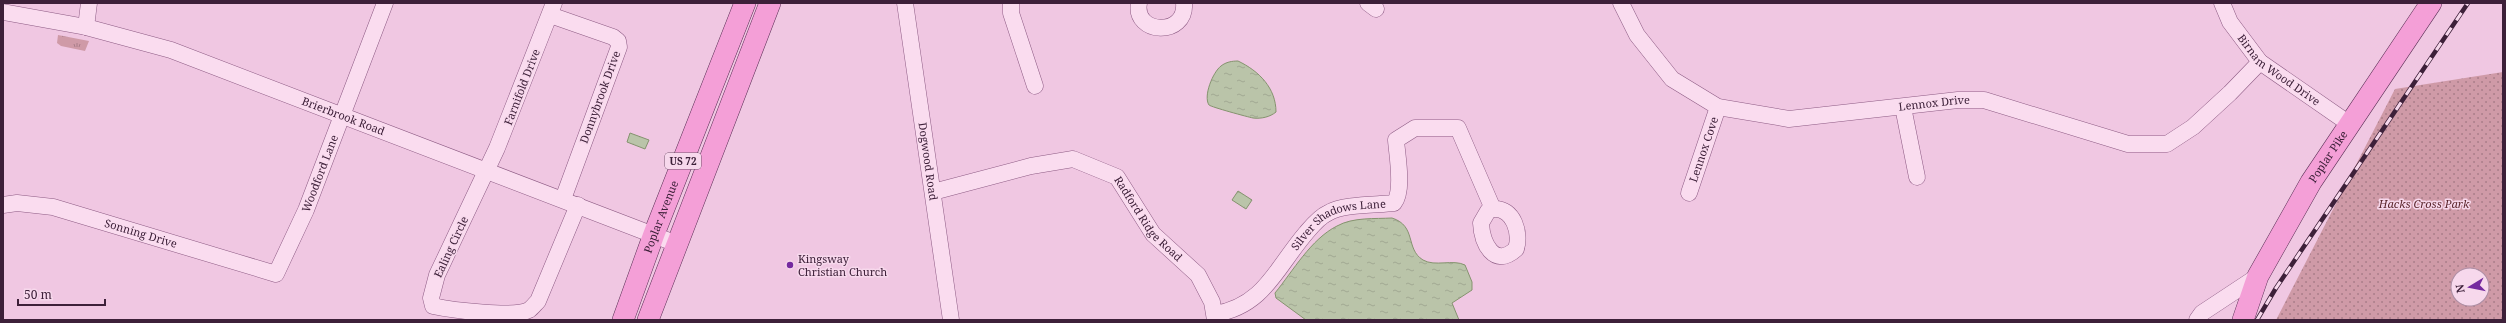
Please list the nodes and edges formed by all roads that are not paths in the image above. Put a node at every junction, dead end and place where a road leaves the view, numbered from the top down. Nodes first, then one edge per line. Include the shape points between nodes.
1 (89, 3) edge
2 (385, 3) edge
3 (746, 3) edge
4 (770, 3) edge
5 (905, 3) edge
6 (1011, 3) edge
7 (1139, 3) edge
8 (1184, 3) edge
9 (1621, 3) edge
10 (2222, 3) edge
11 (2431, 3) edge
12 (552, 9) edge
13 (3, 12) edge
14 (86, 27) junction
15 (2260, 62) junction
16 (1035, 86) dead end
17 (1718, 107) junction
18 (1903, 107) junction
19 (342, 114) junction
20 (2351, 125) junction
21 (487, 170) junction
22 (1917, 177) dead end
23 (933, 192) junction
24 (1689, 193) dead end
25 (563, 199) junction
26 (3, 205) edge
27 (578, 205) junction
28 (1493, 209) dead end
29 (654, 234) junction
30 (678, 244) junction
31 (276, 274) joint
32 (2258, 276) junction
33 (1215, 317) edge
34 (623, 320) edge
35 (648, 320) edge
36 (951, 320) edge
37 (2197, 320) edge
38 (2243, 320) edge

1 - 14 street
2 - 19 street, Woodford Lane
3 - 29 main road, Poplar Avenue / US 72
4 - 30 main road
5 - 23 street, Dogwood Road
6 - 16 street via 1011,13
7 - 8 street via 1138,12 1142,19 1155,29 1164,29 1178,22 1183,15
9 - 17 street, Lennox Drive via 1637,35 1672,79
10 - 15 street, Birnam Wood Drive via 2230,22
11 - 20 main road, Poplar Pike
12 - 21 street, Farnifold Drive
12 - 25 street, Donnybrook Drive via 614,38 618,41 619,47
13 - 14 street, Brierbrook Road
14 - 19 street, Brierbrook Road via 171,50
15 - 18 street, Lennox Drive via 2193,127 2167,144 2128,144 1984,100 1958,100
15 - 20 street, Birnam Wood Drive
17 - 18 street, Lennox Drive via 1789,119
17 - 24 street, Lennox Cove
18 - 22 street
19 - 21 street, Brierbrook Road
19 - 31 street, Woodford Lane via 306,210
20 - 32 main road, Poplar Pike via 2311,182
21 - 25 street, Brierbrook Road
21 - 27 street, Ealing Circle via 437,275 431,298 433,306 515,314 529,310 538,301
23 - 33 street, Radford Ridge Road via 1031,166 1073,159 1117,177 1153,234 1198,275
23 - 36 street, Dogwood Road
25 - 27 street, Brierbrook Road
26 - 31 street, Sonning Drive via 17,203 53,207
27 - 29 street, Brierbrook Road
28 - 33 street, Silver Shadows Lane via 1458,128 1415,128 1396,140 1399,190 1394,203 1328,212 1309,229 1261,292 1238,309
29 - 30 street, Brierbrook Road
29 - 34 main road, Poplar Avenue / US 72
30 - 35 main road
32 - 37 street via 2202,313
32 - 38 main road, Poplar Pike

